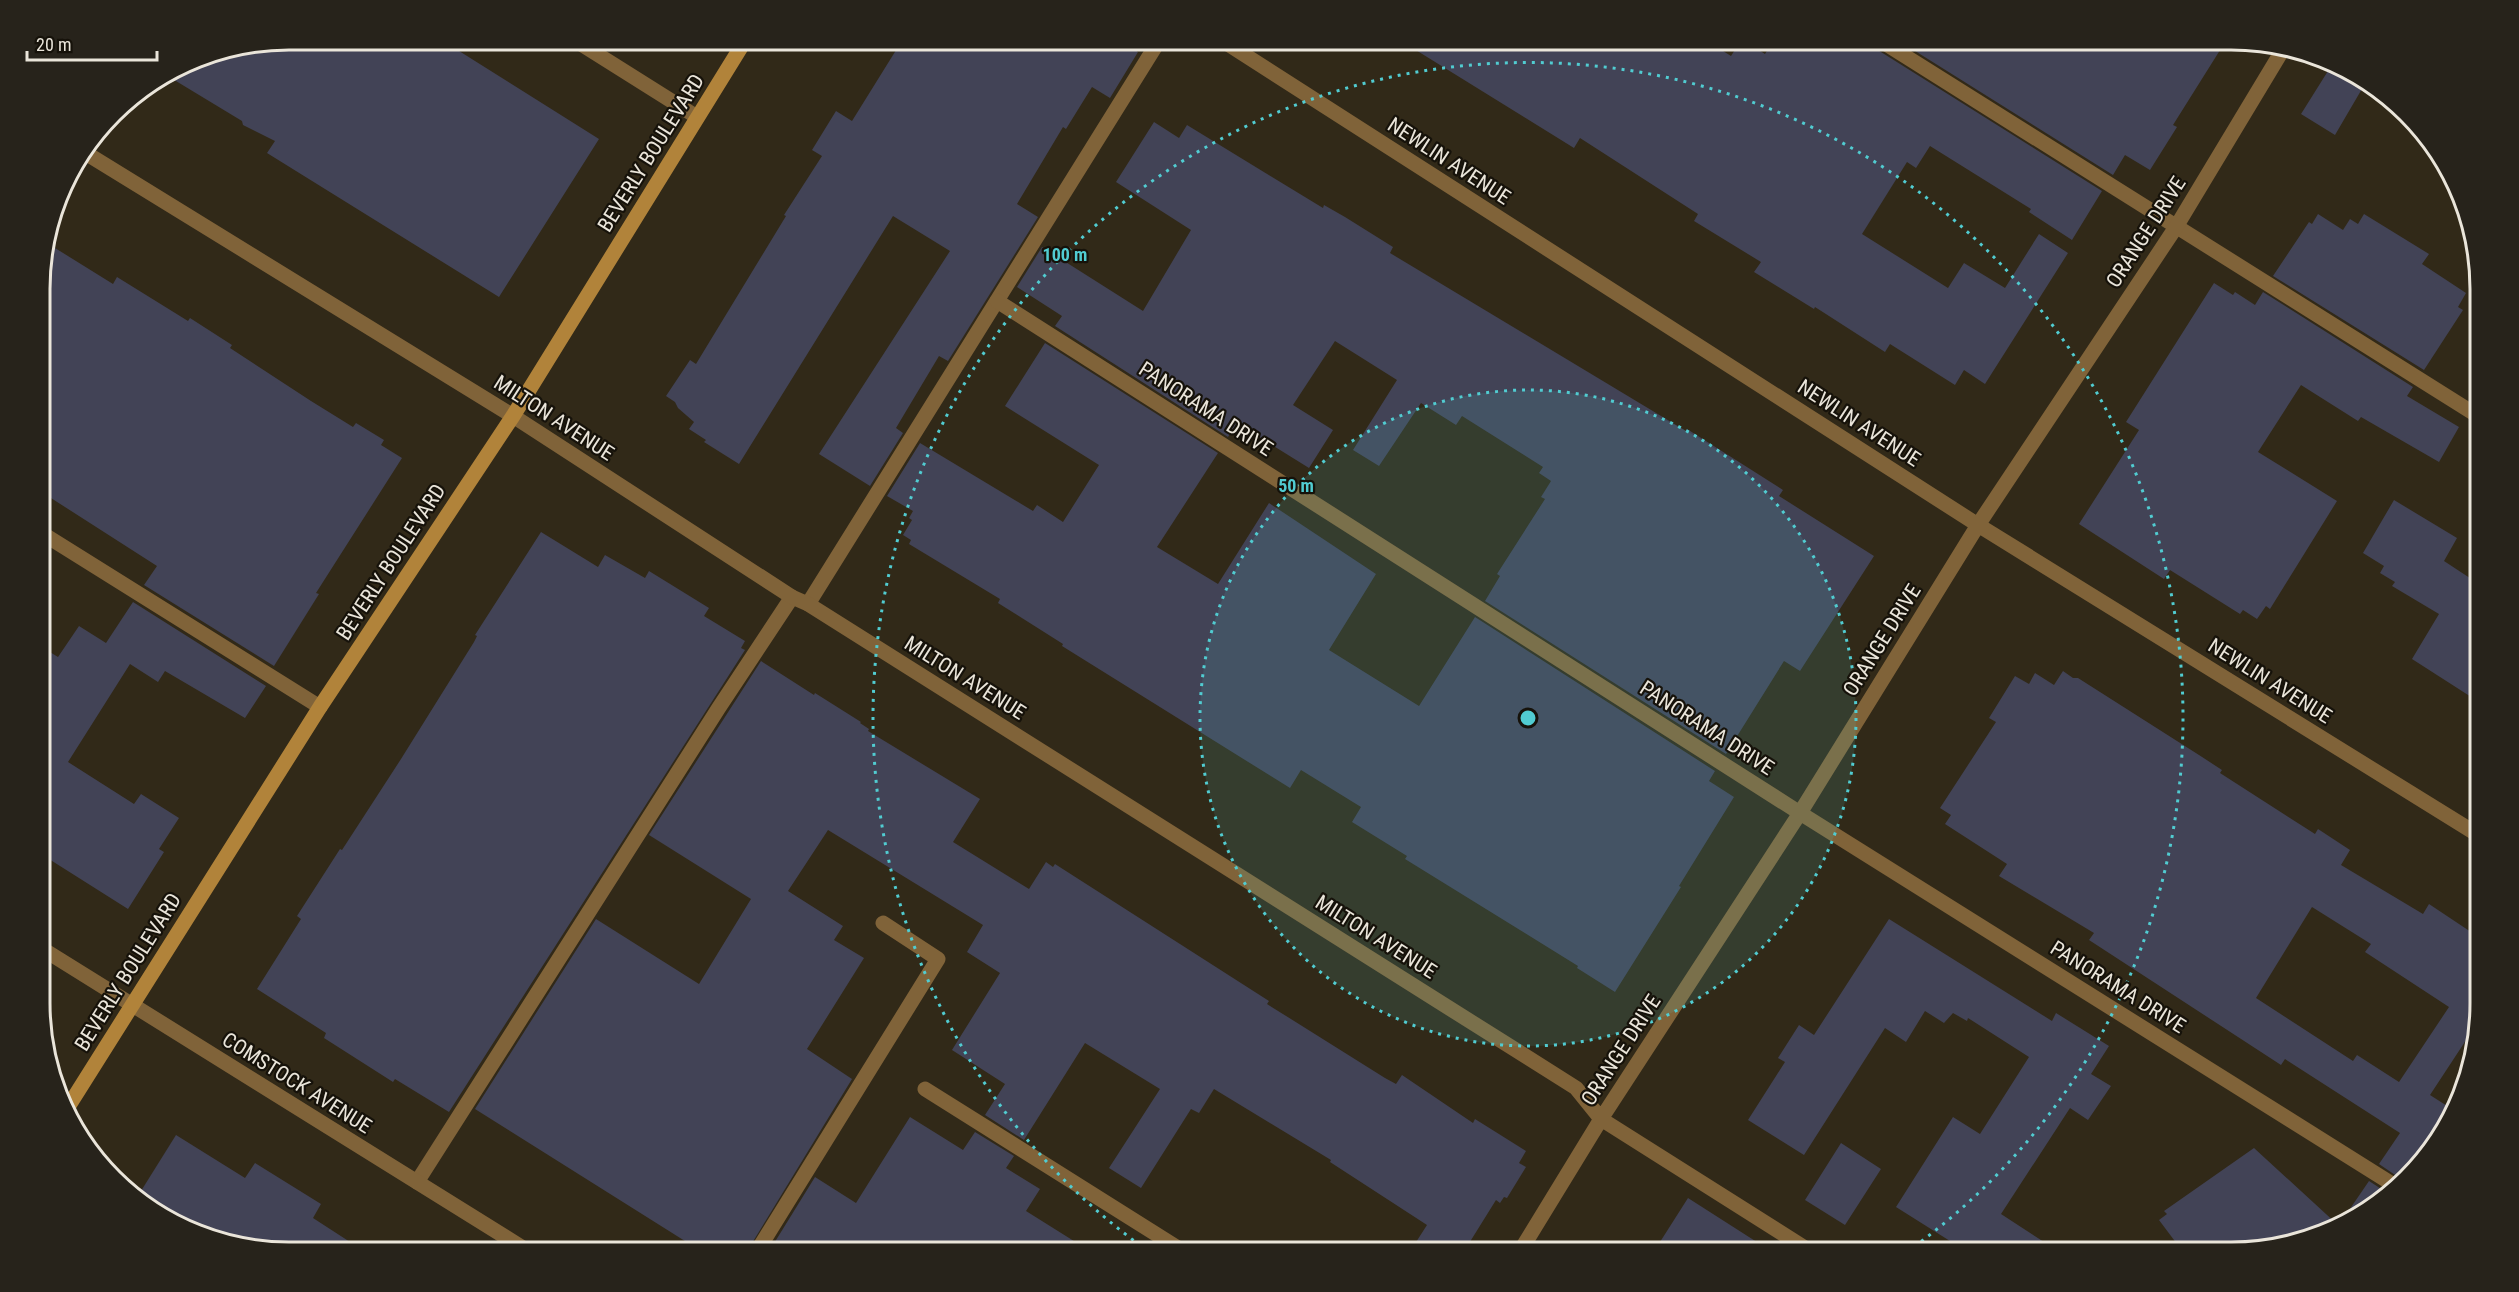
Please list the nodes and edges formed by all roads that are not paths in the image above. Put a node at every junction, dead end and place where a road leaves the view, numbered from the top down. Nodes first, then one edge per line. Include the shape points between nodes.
1 (590, 50) edge
2 (739, 50) edge
3 (1153, 50) edge
4 (1237, 50) edge
5 (1895, 50) edge
6 (2280, 55) edge
7 (697, 117) junction
8 (90, 156) edge
9 (2176, 227) junction
10 (997, 301) junction
11 (2470, 411) edge
12 (513, 416) junction
13 (1978, 525) junction
14 (50, 538) edge
15 (792, 597) junction
16 (808, 604) junction
17 (320, 707) junction
18 (1800, 813) junction
19 (2470, 830) edge
20 (883, 923) dead end
21 (50, 954) edge
22 (131, 1005) junction
23 (925, 1089) dead end
24 (71, 1102) edge
25 (1601, 1119) junction
26 (417, 1182) junction
27 (2389, 1182) edge
28 (513, 1242) edge
29 (763, 1242) edge
30 (1168, 1242) edge
31 (1526, 1242) edge
32 (1796, 1242) edge

1 - 7 street
2 - 7 street, BEVERLY BOULEVARD
3 - 10 street
4 - 13 street, NEWLIN AVENUE
5 - 9 street
6 - 9 street, ORANGE DRIVE
7 - 12 street, BEVERLY BOULEVARD
8 - 12 street, MILTON AVENUE
9 - 11 street
9 - 13 street, ORANGE DRIVE
10 - 16 street
10 - 18 street, PANORAMA DRIVE
12 - 15 street, MILTON AVENUE
12 - 17 street, BEVERLY BOULEVARD
13 - 18 street, ORANGE DRIVE
13 - 19 street, NEWLIN AVENUE
14 - 17 street
15 - 16 street, MILTON AVENUE
15 - 26 street
16 - 25 street, MILTON AVENUE via 1576,1088
17 - 22 street, BEVERLY BOULEVARD
18 - 25 street, ORANGE DRIVE
18 - 27 street, PANORAMA DRIVE
20 - 29 street via 938,958
21 - 22 street, COMSTOCK AVENUE
22 - 24 street, BEVERLY BOULEVARD
22 - 26 street, COMSTOCK AVENUE
23 - 30 street
25 - 31 street, ORANGE DRIVE
25 - 32 street, MILTON AVENUE
26 - 28 street, COMSTOCK AVENUE

